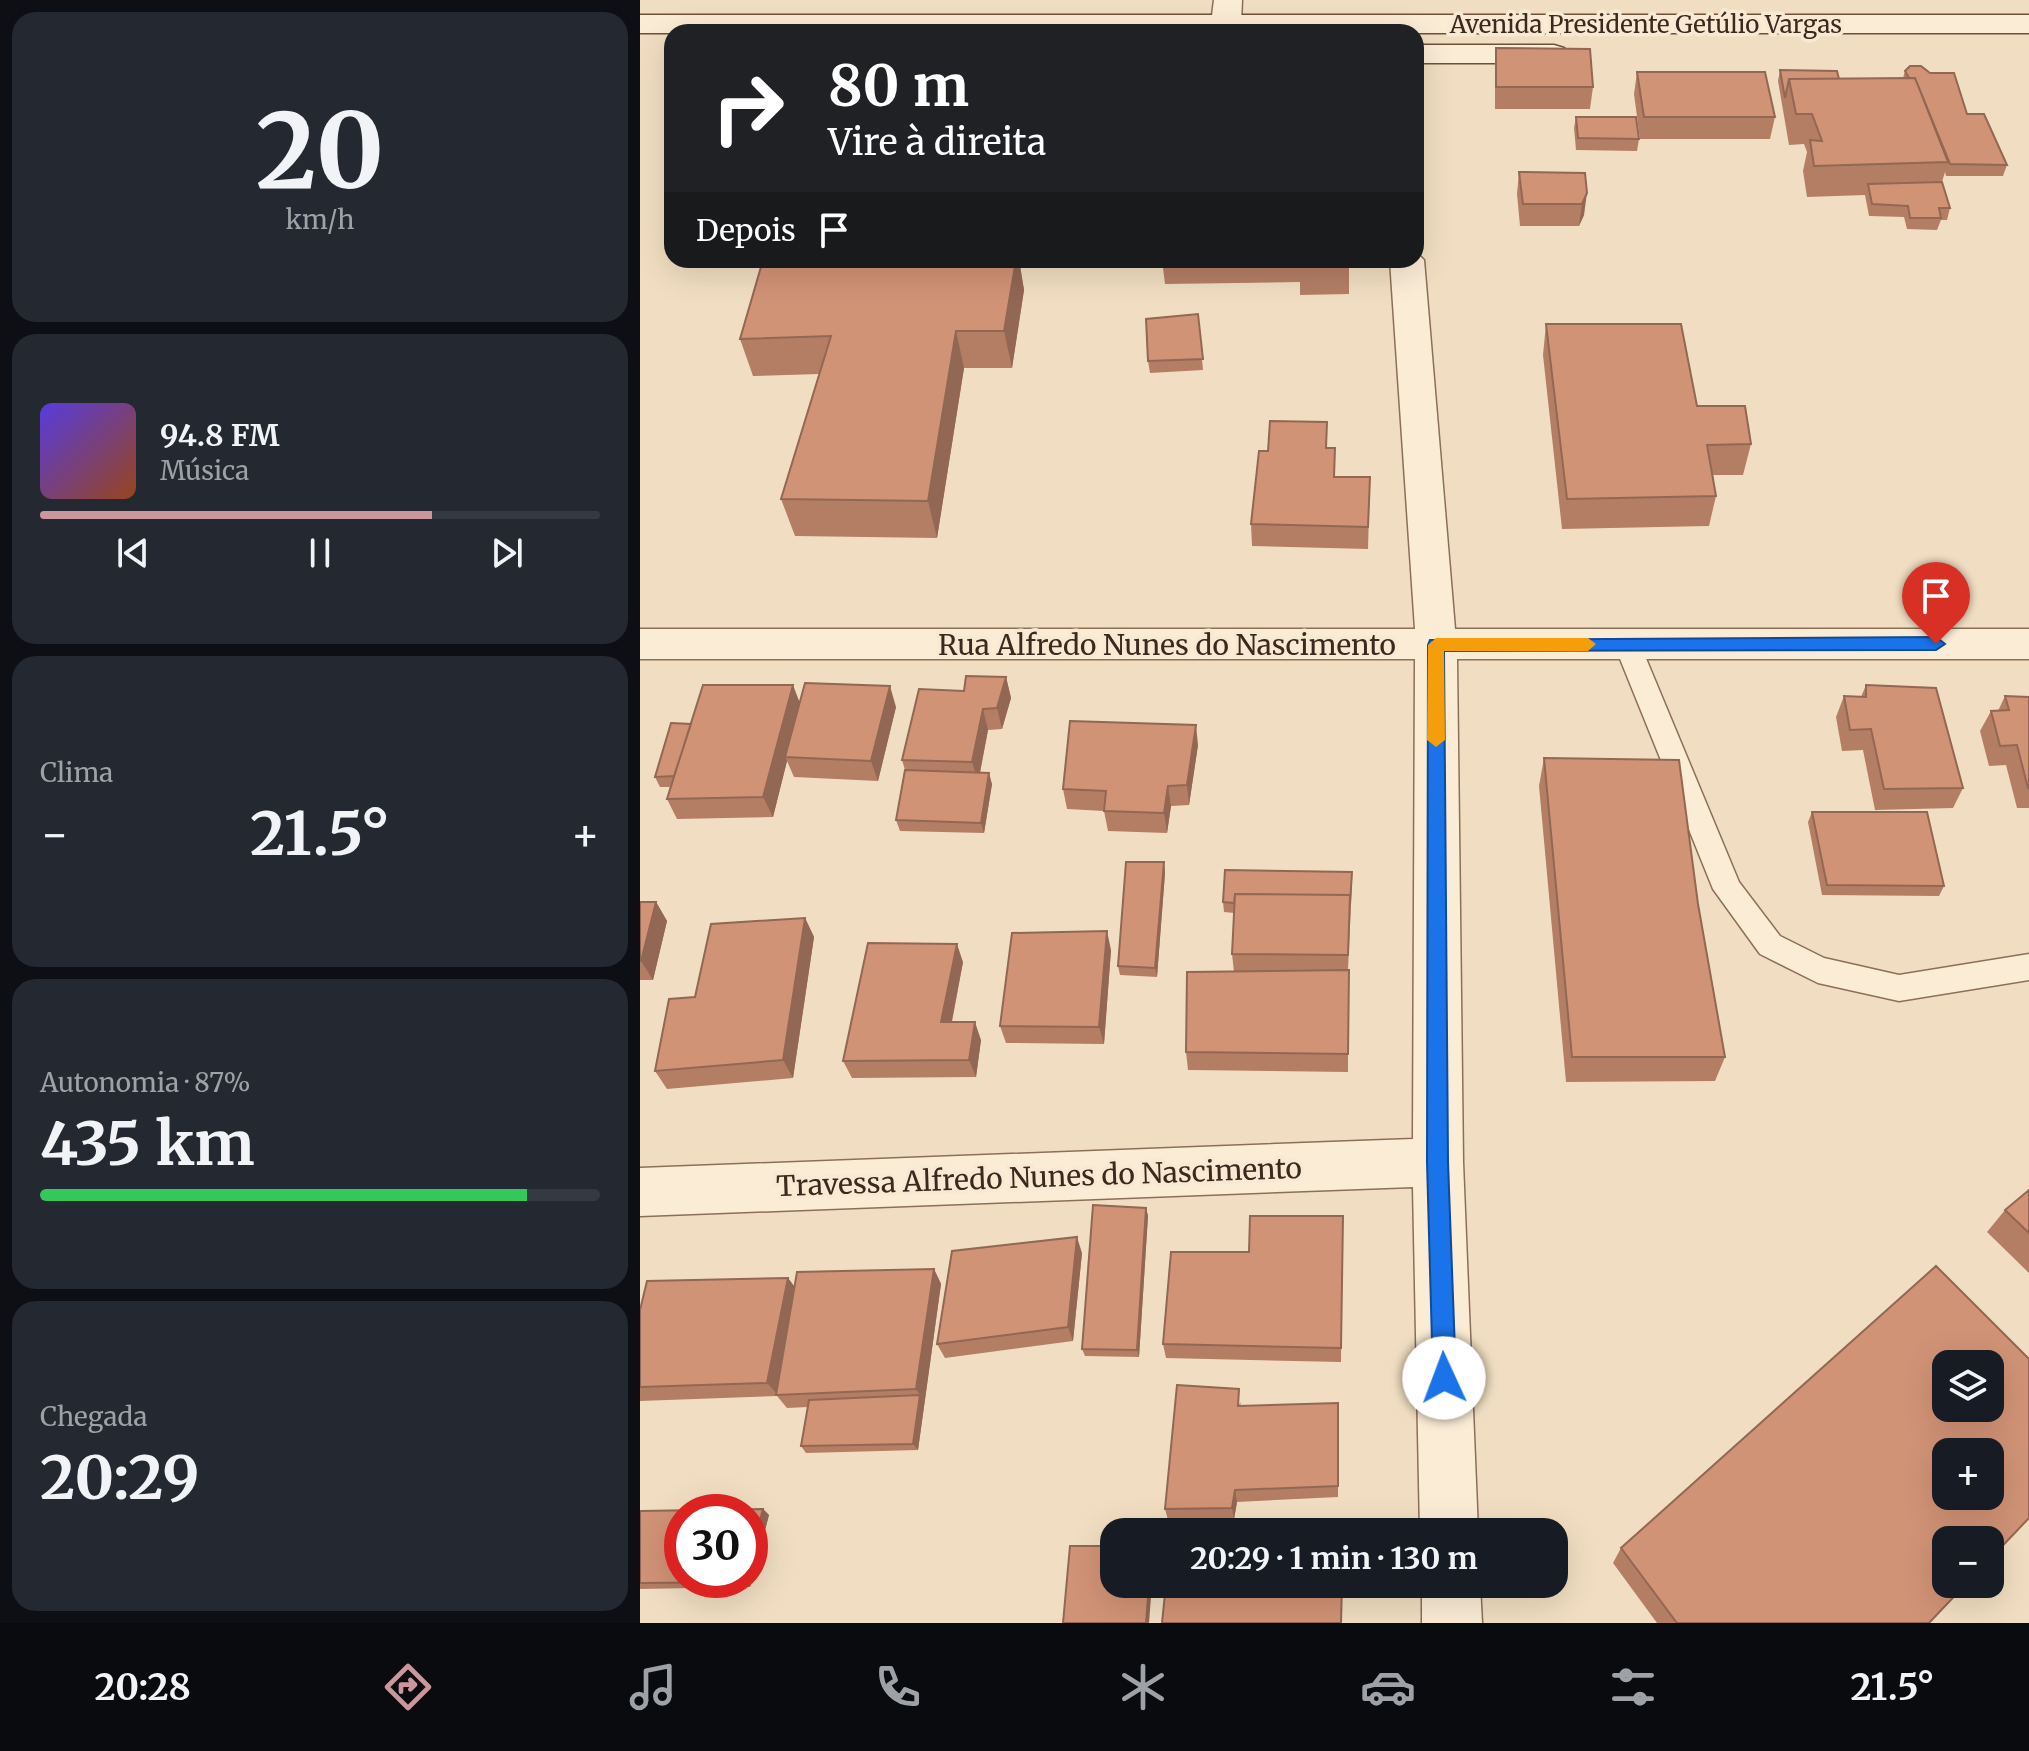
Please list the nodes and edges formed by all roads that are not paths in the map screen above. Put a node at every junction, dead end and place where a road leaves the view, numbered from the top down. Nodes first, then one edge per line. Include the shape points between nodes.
1 (1227, 12) edge
2 (640, 24) edge
3 (1349, 24) edge
4 (2029, 24) edge
5 (1424, 28) edge
6 (1424, 54) edge
7 (1589, 54) edge
8 (1408, 268) edge
9 (640, 644) edge
10 (1627, 644) junction
11 (2029, 644) edge
12 (1436, 645) junction
13 (2029, 967) edge
14 (1438, 1162) junction
15 (640, 1192) edge
16 (1449, 1518) edge
17 (1451, 1598) edge
18 (1452, 1623) edge

1 - 2 street, Avenida Presidente Getúlio Vargas
1 - 3 street, Avenida Presidente Getúlio Vargas
4 - 5 street, Avenida Presidente Getúlio Vargas
6 - 7 street, Avenida Presidente Getúlio Vargas
8 - 12 street
9 - 12 street, Rua Alfredo Nunes do Nascimento
10 - 11 street, Rua Alfredo Nunes do Nascimento
10 - 12 street, Rua Alfredo Nunes do Nascimento
10 - 13 lane via 1727,889 1770,945 1818,970 1899,988
12 - 14 street
14 - 15 street, Travessa Alfredo Nunes do Nascimento
14 - 16 street
17 - 18 street

